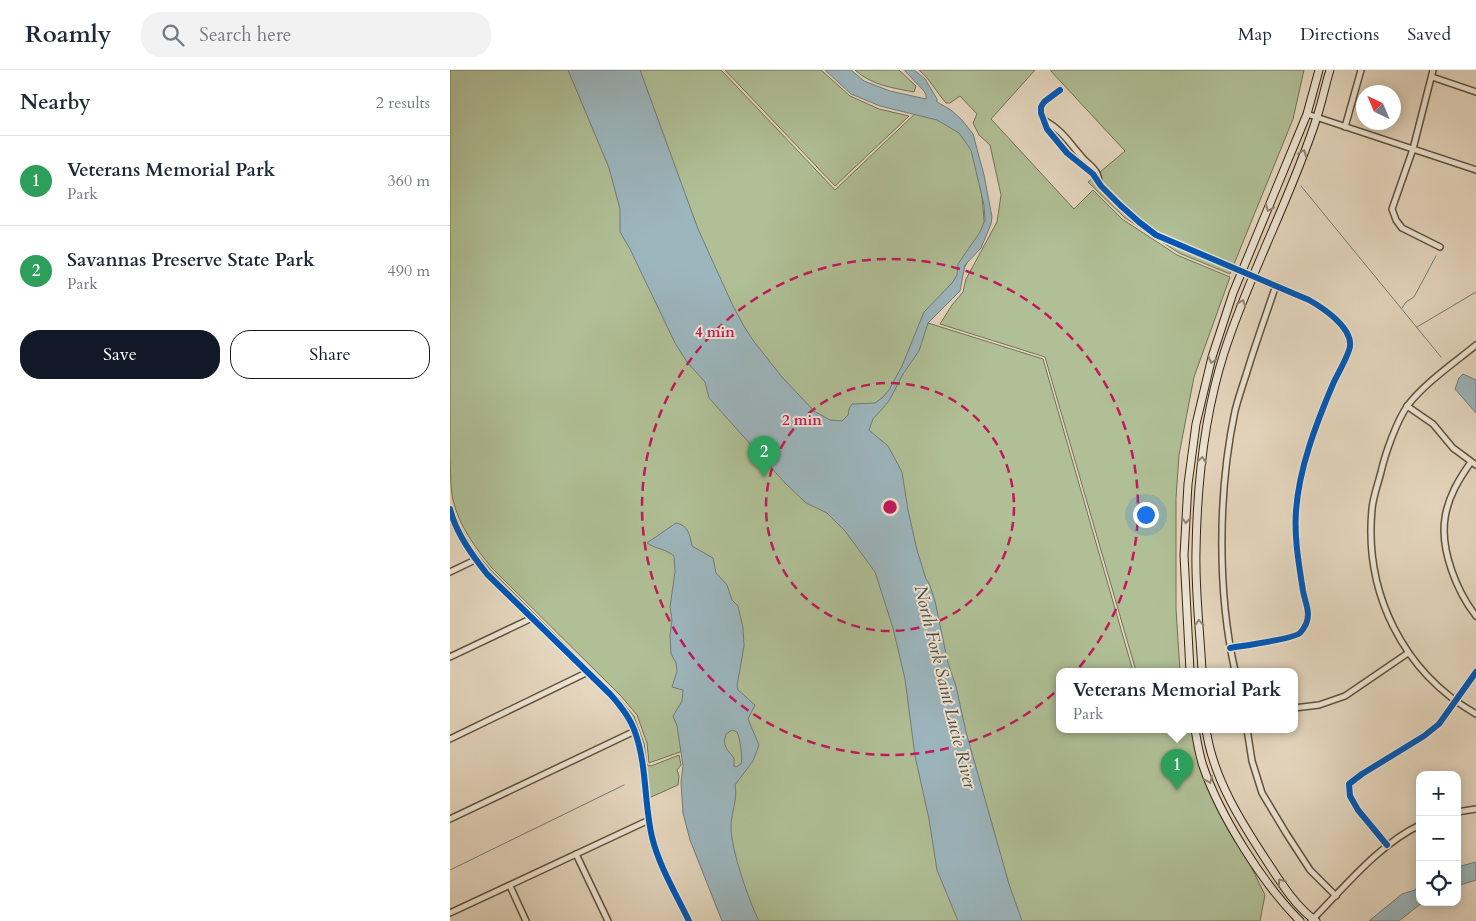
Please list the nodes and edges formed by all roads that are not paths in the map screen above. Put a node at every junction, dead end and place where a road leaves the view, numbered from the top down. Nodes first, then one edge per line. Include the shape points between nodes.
1 (1319, 70) edge
2 (1330, 70) edge
3 (1361, 70) edge
4 (1433, 70) edge
5 (1432, 77) junction
6 (1060, 90) dead end
7 (1476, 92) edge
8 (1307, 114) junction
9 (1316, 118) junction
10 (1044, 120) junction
11 (1345, 127) junction
12 (1071, 142) junction
13 (1064, 148) junction
14 (1412, 149) junction
15 (1476, 170) edge
16 (1099, 182) junction
17 (1440, 247) dead end
18 (1243, 271) junction
19 (1252, 275) junction
20 (1276, 285) junction
21 (1476, 345) edge
22 (1407, 406) junction
23 (1474, 463) edge
24 (450, 509) edge
25 (475, 560) junction
26 (450, 572) edge
27 (1476, 616) edge
28 (532, 618) junction
29 (1230, 648) junction
30 (1408, 653) junction
31 (450, 657) edge
32 (1190, 668) edge
33 (1202, 668) edge
34 (1234, 668) edge
35 (588, 672) junction
36 (1476, 672) edge
37 (1455, 702) junction
38 (1298, 708) edge
39 (1476, 714) edge
40 (635, 731) junction
41 (1196, 733) edge
42 (1207, 733) edge
43 (1248, 733) edge
44 (450, 739) edge
45 (1476, 809) edge
46 (1461, 811) edge
47 (450, 819) edge
48 (649, 820) junction
49 (1416, 827) edge
50 (1387, 846) junction
51 (576, 854) junction
52 (510, 886) junction
53 (1336, 896) junction
54 (450, 913) edge
55 (1313, 920) edge
56 (526, 921) edge
57 (608, 921) edge
58 (689, 921) edge
59 (1300, 921) edge

1 - 8 main road
2 - 9 main road
3 - 11 street
4 - 5 street
5 - 7 street
5 - 14 street
6 - 10 street via 1043,105
8 - 9 street
8 -> 18 main road
9 - 11 street
19 -> 9 main road
10 - 12 street
10 - 13 street via 1047,129
11 - 14 street
12 - 13 street
12 - 16 street via 1097,171
13 - 16 street
14 - 15 street
14 - 17 street via 1392,210 1402,228
16 - 18 street via 1156,235
18 - 19 street
18 -> 32 main road via 1212,357 1196,424 1190,467 1184,555
19 - 20 street
33 -> 19 main road via 1196,552 1200,481 1208,422 1224,354
20 - 29 street via 1235,411 1227,468 1222,567
20 - 29 street via 1327,310 1348,333 1350,346 1302,470 1296,512 1297,548 1308,613 1306,624 1299,634
21 - 22 street
22 - 23 street via 1433,424 1453,448
22 - 30 street via 1381,470 1372,508 1372,550 1376,583
23 - 27 street via 1459,479 1445,519 1451,571
24 - 25 street via 452,519
25 - 26 street
25 - 28 street
28 - 31 street
28 - 35 street
29 - 34 street
30 - 37 street via 1423,673
30 - 38 street via 1344,696 1320,705
35 - 40 street via 625,711
35 - 44 street
36 - 37 street
37 - 39 street
37 - 50 street via 1439,724 1424,736 1350,784 1350,796 1358,810
40 - 47 street
40 - 48 street via 641,752
41 -> 59 main road via 1203,766 1230,822 1273,891
55 -> 42 main road via 1285,888 1241,820 1214,764
43 - 53 street via 1262,793 1310,870
45 - 46 street
48 - 51 street
48 - 58 street via 659,858
49 - 50 street
50 - 53 street
51 - 52 street
51 - 57 street
52 - 54 street
52 - 56 street
53 - 55 street

